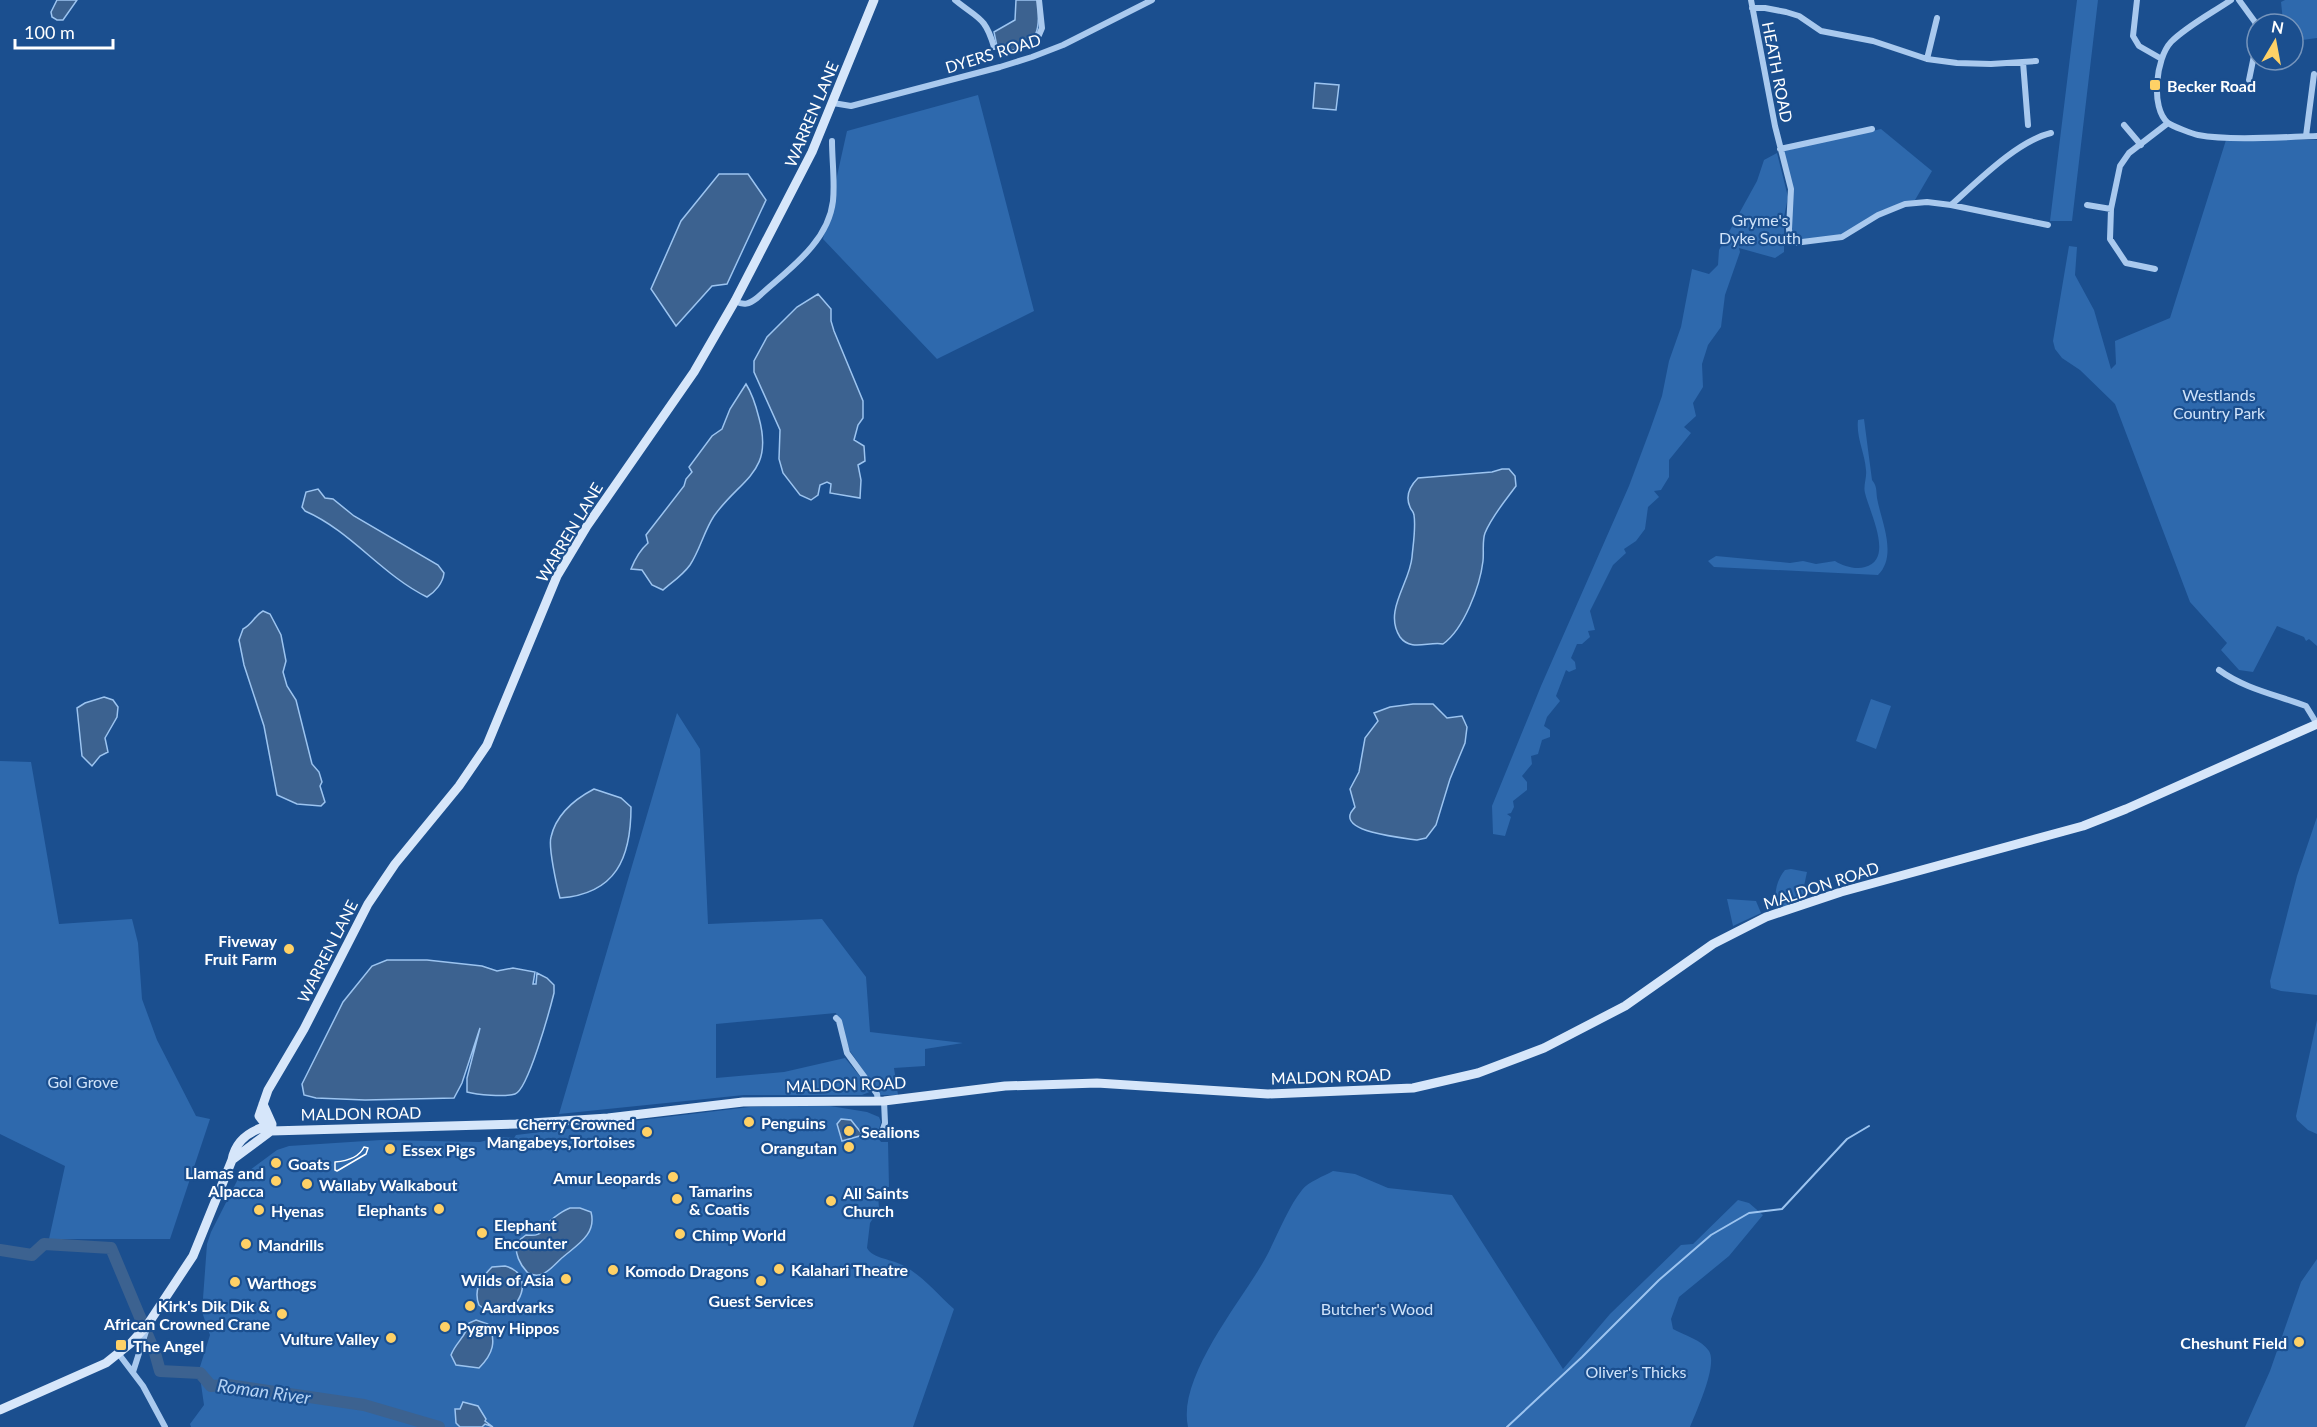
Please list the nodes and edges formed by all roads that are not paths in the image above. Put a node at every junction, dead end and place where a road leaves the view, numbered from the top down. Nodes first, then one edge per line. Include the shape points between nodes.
1 (874, 0) edge
2 (955, 0) edge
3 (1039, 0) edge
4 (1152, 0) edge
5 (1750, 0) edge
6 (2137, 0) edge
7 (2231, 0) edge
8 (1752, 8) junction
9 (1937, 18) dead end
10 (1039, 35) dead end
11 (994, 47) dead end
12 (2160, 58) junction
13 (1927, 59) junction
14 (2036, 61) dead end
15 (2023, 62) junction
16 (2251, 72) edge
17 (2314, 74) dead end
18 (2249, 80) dead end
19 (834, 103) junction
20 (2168, 123) junction
21 (2028, 125) dead end
22 (2124, 125) dead end
23 (1872, 129) dead end
24 (2051, 133) dead end
25 (2306, 136) junction
26 (2317, 136) edge
27 (832, 141) dead end
28 (2141, 145) junction
29 (1780, 149) junction
30 (1951, 205) junction
31 (2087, 205) dead end
32 (2111, 209) junction
33 (2048, 225) dead end
34 (2155, 269) dead end
35 (735, 302) junction
36 (2219, 670) dead end
37 (2317, 724) edge
38 (836, 1018) dead end
39 (881, 1101) junction
40 (261, 1108) junction
41 (271, 1131) junction
42 (882, 1132) dead end
43 (243, 1138) junction
44 (232, 1160) junction
45 (148, 1324) junction
46 (118, 1353) junction
47 (133, 1372) junction
48 (0, 1410) edge
49 (165, 1427) edge

1 - 19 main road, WARREN LANE
2 - 11 street via 982,21
3 - 10 street
4 - 19 street, DYERS ROAD via 1063,45 1000,67 851,106
5 - 8 street, HEATH ROAD
6 - 12 street via 2133,36 2139,46
7 - 12 street via 2173,41
8 - 13 street via 1786,12 1821,31 1873,41
8 - 29 street, HEATH ROAD
9 - 13 street
12 - 20 street via 2159,98
13 - 15 street via 1980,64
14 - 15 street
15 - 21 street
16 - 18 street
17 - 25 street
19 - 35 main road, WARREN LANE
20 - 25 street via 2198,135
20 - 28 street
22 - 28 street
23 - 29 street
24 - 30 street via 2035,137
25 - 26 street
27 - 35 street via 833,200 830,217 819,237 757,298 750,303
28 - 32 street via 2120,166
29 - 30 street, HEATH ROAD via 1791,189 1789,229 1794,243 1842,237 1905,204
30 - 33 street
31 - 32 street
32 - 34 street via 2110,239 2116,250 2126,262
35 - 40 main road, WARREN LANE via 694,372 563,566 487,746 368,904
36 - 37 street via 2307,706
37 - 39 main road, MALDON ROAD via 2093,822 1841,892 1766,917 1713,944 1625,1006 1544,1048 1478,1073 1413,1088 1268,1094 1097,1083 1005,1086
38 - 39 street via 847,1053
39 - 41 main road, MALDON ROAD via 743,1102 516,1124
39 - 42 street via 885,1123
40 - 41 main road via 272,1124
40 - 43 main road, WARREN LANE
41 - 43 main road, MALDON ROAD via 261,1128
41 - 44 main road
43 - 44 main road via 234,1149
44 - 45 main road via 193,1256
45 - 46 main road
45 - 47 street
46 - 47 street
46 - 48 main road via 106,1363
47 - 49 street

